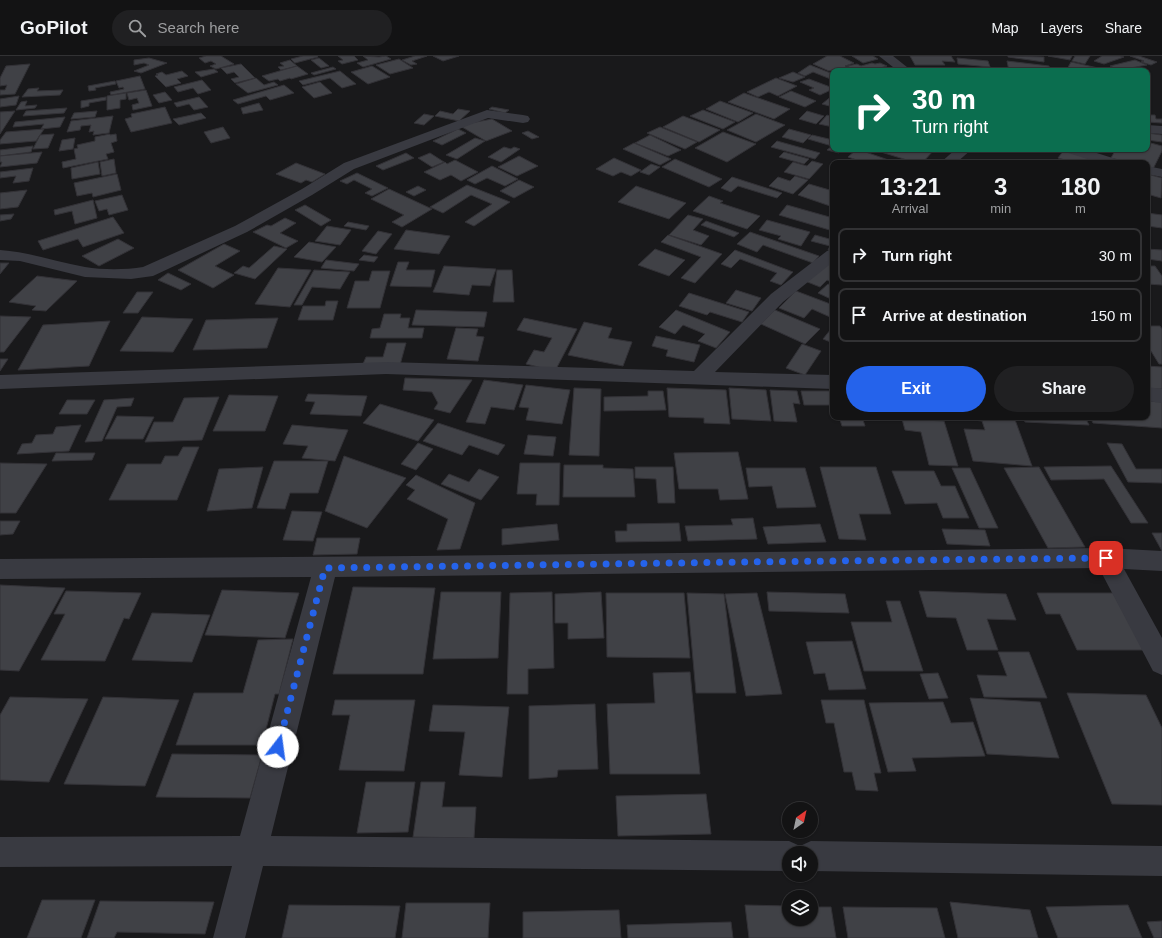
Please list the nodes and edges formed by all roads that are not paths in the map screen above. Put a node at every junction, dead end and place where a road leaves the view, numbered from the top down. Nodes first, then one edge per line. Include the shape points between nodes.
1 (885, 56) edge
2 (902, 68) edge
3 (523, 119) dead end
4 (1150, 129) edge
5 (1162, 130) edge
6 (961, 152) edge
7 (1079, 152) edge
8 (952, 160) edge
9 (1105, 160) edge
10 (1150, 171) edge
11 (1162, 173) edge
12 (0, 255) edge
13 (830, 256) edge
14 (699, 377) junction
15 (0, 382) edge
16 (830, 382) edge
17 (1150, 394) edge
18 (1162, 396) edge
19 (1106, 558) junction
20 (1162, 561) edge
21 (325, 568) junction
22 (0, 569) edge
23 (1162, 663) edge
24 (251, 851) junction
25 (0, 852) edge
26 (782, 856) edge
27 (818, 856) edge
28 (1162, 861) edge
29 (229, 938) edge

1 - 2 street
3 - 12 street via 487,114 349,166 241,228 147,272 85,272 20,256
4 - 5 street
6 - 8 street
7 - 9 street
10 - 11 street
13 - 14 street via 777,298
14 - 15 street via 386,368
14 - 16 street
17 - 18 street
19 - 20 street
19 - 21 street
19 - 23 street
21 - 22 street
21 - 24 street
24 - 25 street
24 - 26 street
24 - 29 street
27 - 28 street

